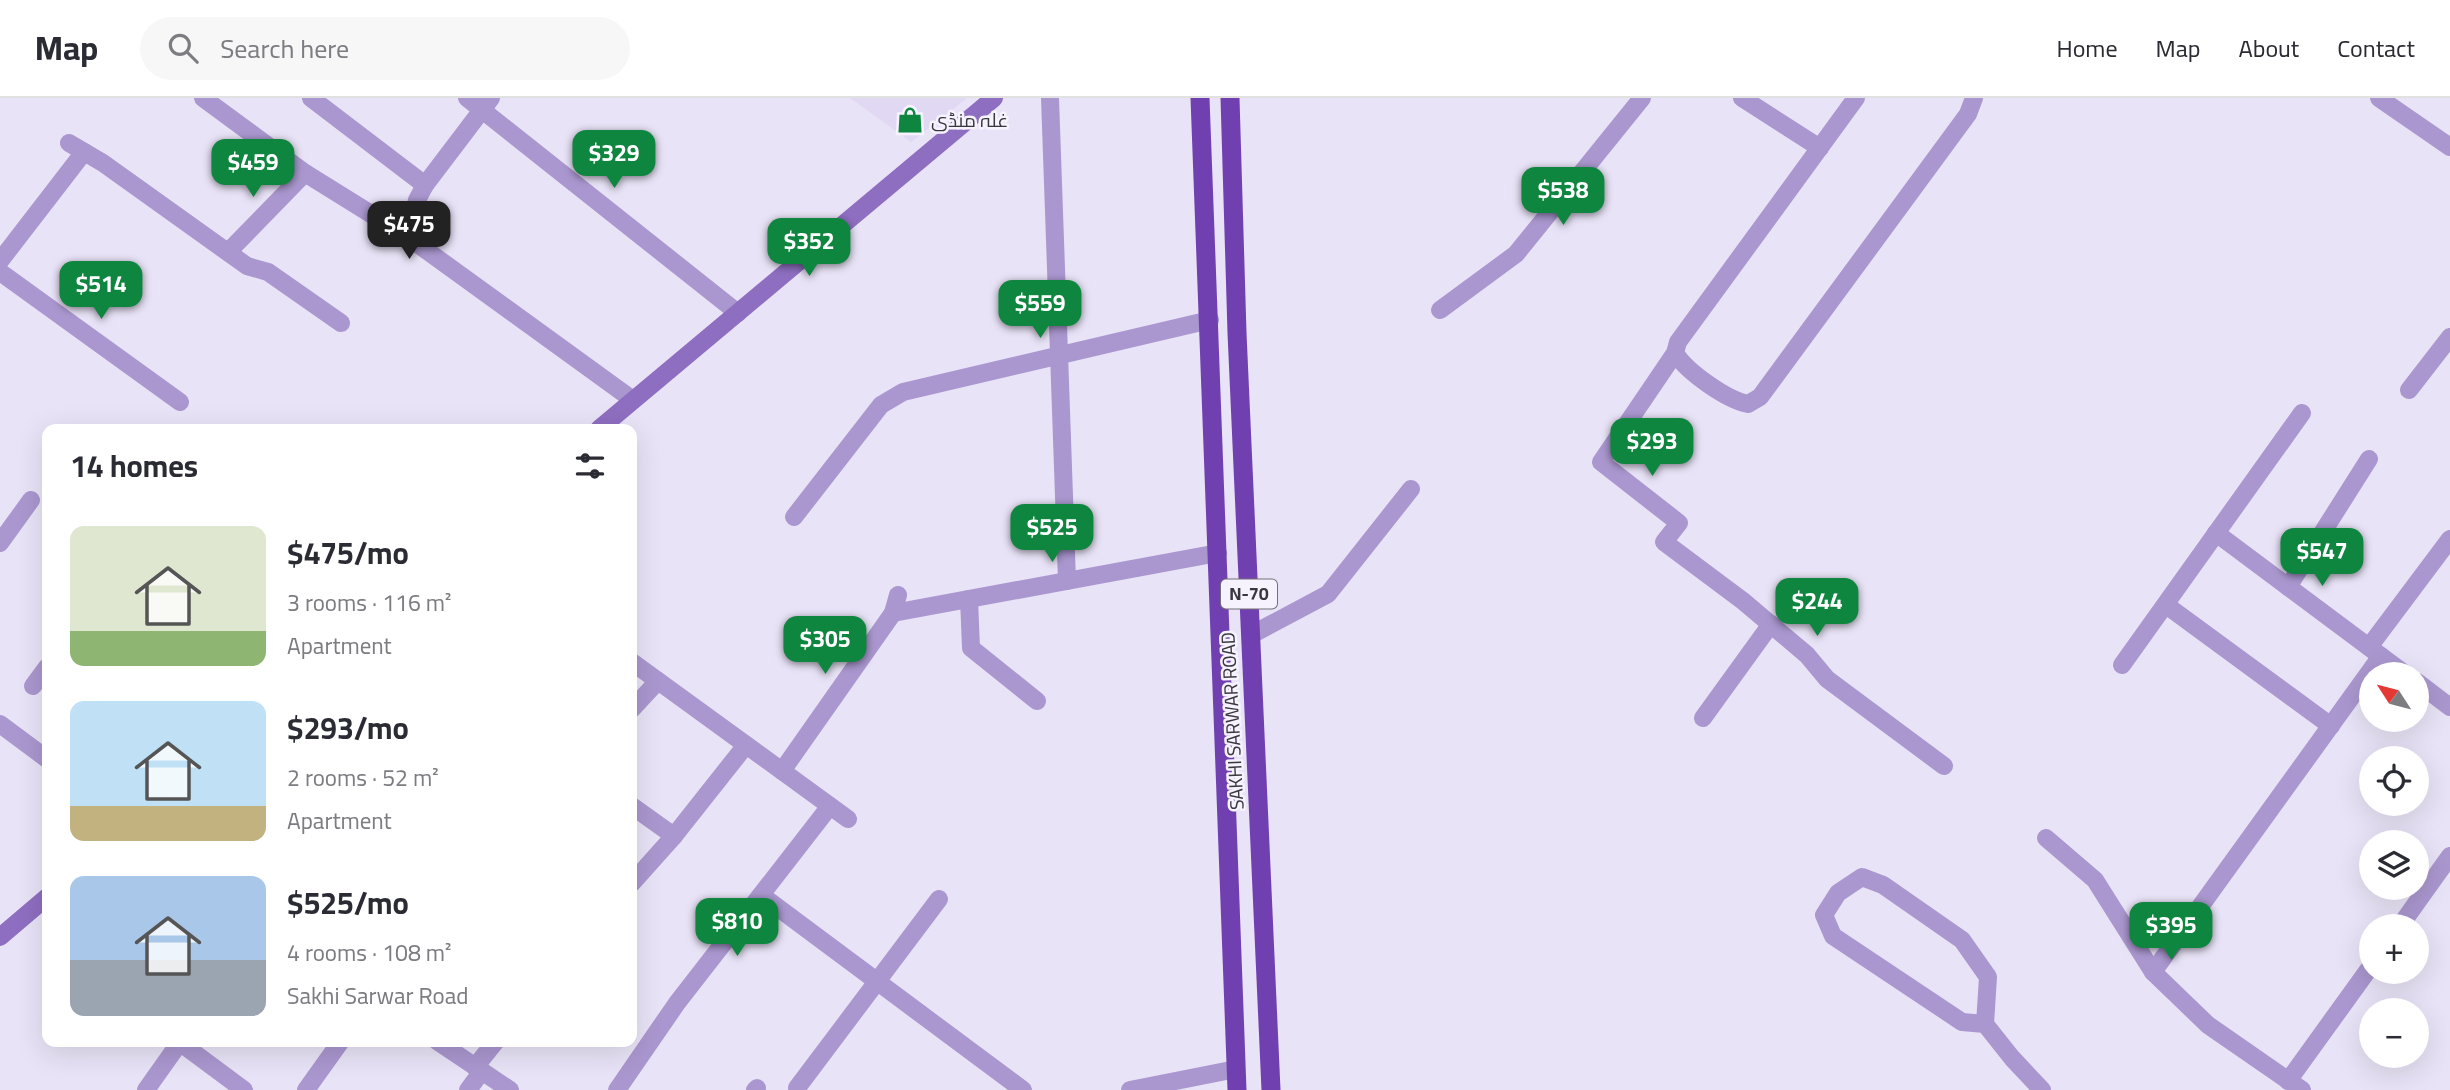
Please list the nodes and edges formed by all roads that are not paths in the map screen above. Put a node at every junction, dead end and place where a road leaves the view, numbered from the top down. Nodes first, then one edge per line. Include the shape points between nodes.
1 (203, 98) edge
2 (311, 98) edge
3 (467, 98) edge
4 (994, 98) edge
5 (1050, 98) edge
6 (1200, 98) edge
7 (1230, 98) edge
8 (1642, 98) edge
9 (1742, 98) edge
10 (1856, 98) edge
11 (1974, 98) edge
12 (2379, 98) edge
13 (487, 104) edge
14 (2450, 147) edge
15 (1820, 148) junction
16 (305, 173) junction
17 (425, 185) junction
18 (408, 237) junction
19 (228, 252) junction
20 (0, 261) edge
21 (0, 272) edge
22 (1440, 310) dead end
23 (738, 313) junction
24 (1209, 320) junction
25 (341, 323) dead end
26 (2450, 337) edge
27 (1675, 353) junction
28 (1059, 355) junction
29 (2409, 390) dead end
30 (633, 400) junction
31 (180, 402) dead end
32 (2302, 413) dead end
33 (605, 424) edge
34 (2368, 459) dead end
35 (1411, 489) dead end
36 (31, 500) dead end
37 (794, 517) dead end
38 (2216, 533) junction
39 (2450, 539) edge
40 (0, 543) edge
41 (1218, 553) junction
42 (1067, 581) junction
43 (2288, 587) junction
44 (898, 595) dead end
45 (969, 599) junction
46 (2166, 605) junction
47 (893, 613) junction
48 (1771, 624) junction
49 (1251, 635) junction
50 (2375, 651) junction
51 (2389, 662) edge
52 (2122, 664) dead end
53 (637, 666) edge
54 (42, 674) edge
55 (658, 681) junction
56 (33, 687) dead end
57 (2429, 691) edge
58 (1037, 701) dead end
59 (637, 704) edge
60 (2450, 707) edge
61 (1703, 718) dead end
62 (2330, 726) junction
63 (2, 730) edge
64 (747, 745) junction
65 (42, 756) edge
66 (1944, 766) dead end
67 (782, 771) junction
68 (831, 806) junction
69 (637, 810) edge
70 (848, 819) dead end
71 (674, 836) junction
72 (2046, 838) dead end
73 (2450, 856) edge
74 (637, 877) edge
75 (761, 895) junction
76 (939, 899) dead end
77 (42, 901) edge
78 (2409, 914) edge
79 (0, 937) edge
80 (2153, 972) junction
81 (878, 982) junction
82 (2360, 984) edge
83 (1985, 1024) junction
84 (176, 1047) edge
85 (186, 1047) edge
86 (337, 1047) edge
87 (446, 1047) edge
88 (492, 1047) edge
89 (479, 1069) junction
90 (1236, 1069) junction
91 (2295, 1085) edge
92 (797, 1088) dead end
93 (146, 1090) edge
94 (244, 1090) edge
95 (306, 1090) edge
96 (468, 1090) edge
97 (510, 1090) edge
98 (617, 1090) edge
99 (1023, 1090) edge
100 (1130, 1090) edge
101 (1237, 1090) edge
102 (1271, 1090) edge
103 (2042, 1090) edge

1 - 16 street
2 - 17 street
3 - 13 street
4 - 23 main road
5 - 28 street
6 - 24 highway, SAKHI SARWAR ROAD / N-70
7 - 49 highway, SAKHI SARWAR ROAD / N-70
8 - 22 street via 1516,254
9 - 15 street
10 - 15 street
11 - 27 street via 1968,114 1760,397 1748,404 1734,402
12 - 14 street
13 - 17 street
13 - 23 street
15 - 27 street via 1678,342
16 - 18 street
16 - 19 street
17 - 18 street
18 - 30 street
19 - 20 street via 76,147
19 - 25 street via 247,266 268,272
21 - 31 street
23 - 30 main road
24 - 28 street
24 - 41 highway, SAKHI SARWAR ROAD / N-70
26 - 29 street
27 - 48 street via 1601,462 1679,523 1664,542
28 - 37 street via 902,392 881,405
28 - 42 street
30 - 33 main road
32 - 38 street
34 - 43 street
35 - 49 street via 1328,594
36 - 40 street
38 - 43 street
38 - 46 street
39 - 50 street
41 - 42 street
41 - 90 highway, SAKHI SARWAR ROAD / N-70
42 - 45 street
43 - 50 street
44 - 47 street
45 - 47 street
45 - 58 street via 971,648
46 - 52 street
46 - 62 street
47 - 67 street
48 - 61 street
48 - 66 street via 1827,679
49 - 102 highway, SAKHI SARWAR ROAD / N-70
50 - 51 street
50 - 62 street
53 - 55 street
54 - 56 street
55 - 59 street
55 - 64 street
57 - 60 street
62 - 80 street
63 - 65 street
64 - 67 street
64 - 71 street
67 - 68 street
68 - 70 street
68 - 75 street
69 - 71 street
71 - 74 street
72 - 80 street via 2095,880
73 - 78 street
75 - 81 street
75 - 98 street
76 - 81 street
77 - 79 main road
80 - 91 street via 2208,1025
81 - 92 street
81 - 99 street
82 - 91 street
83 - 83 street via 1988,977 1962,940 1883,885 1862,877 1838,893 1824,915 1833,936 1962,1022
83 - 103 street
84 - 93 street
85 - 94 street
86 - 95 street
87 - 89 street
88 - 89 street
89 - 96 street
89 - 97 street
90 - 100 street
90 - 101 highway, SAKHI SARWAR ROAD / N-70

